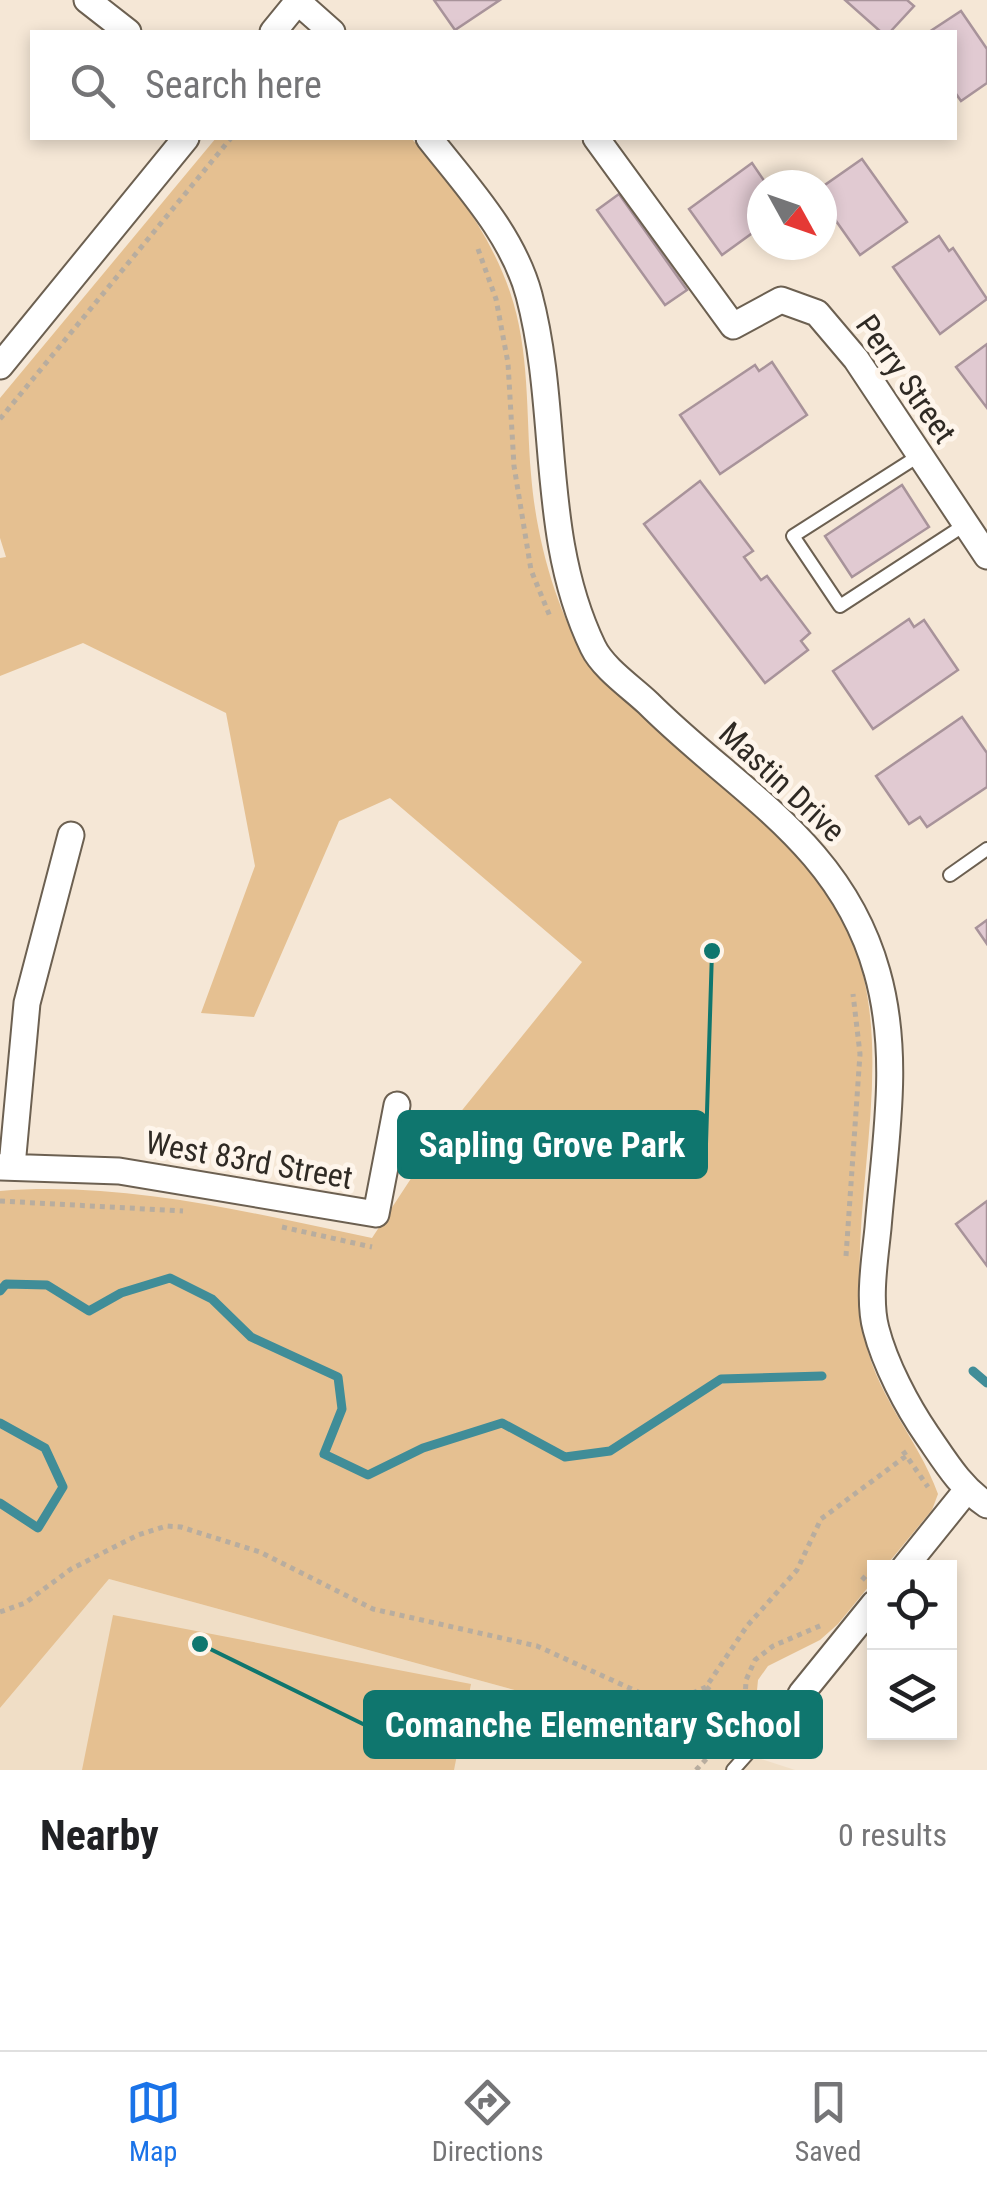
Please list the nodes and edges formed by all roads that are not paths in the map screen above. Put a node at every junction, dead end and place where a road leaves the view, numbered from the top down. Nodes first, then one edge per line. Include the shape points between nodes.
1 (87, 0) edge
2 (299, 1) edge
3 (125, 30) edge
4 (274, 30) edge
5 (330, 30) edge
6 (184, 140) edge
7 (431, 140) edge
8 (597, 140) edge
9 (0, 366) edge
10 (920, 455) junction
11 (966, 524) junction
12 (987, 556) edge
13 (71, 835) dead end
14 (987, 850) edge
15 (950, 875) dead end
16 (397, 1105) dead end
17 (6, 1166) edge
18 (976, 1498) edge
19 (896, 1560) edge
20 (865, 1596) edge
21 (801, 1694) joint
22 (733, 1770) edge

1 - 3 street
2 - 4 street
2 - 5 street
6 - 9 street
7 - 18 street, Mastin Drive via 490,214 528,292 544,382 554,516 565,570 595,651 786,824 838,881 877,970 892,1056 874,1262 875,1328 916,1420
8 - 10 street, Perry Street via 734,326 780,300 818,313
10 - 11 street, Perry Street
10 - 11 lane via 793,536 830,592 840,606
11 - 12 street, Perry Street
13 - 17 street via 27,1002
14 - 15 lane
16 - 17 street, West 83rd Street via 376,1214 119,1172
18 - 19 street
20 - 21 street
21 - 22 lane

